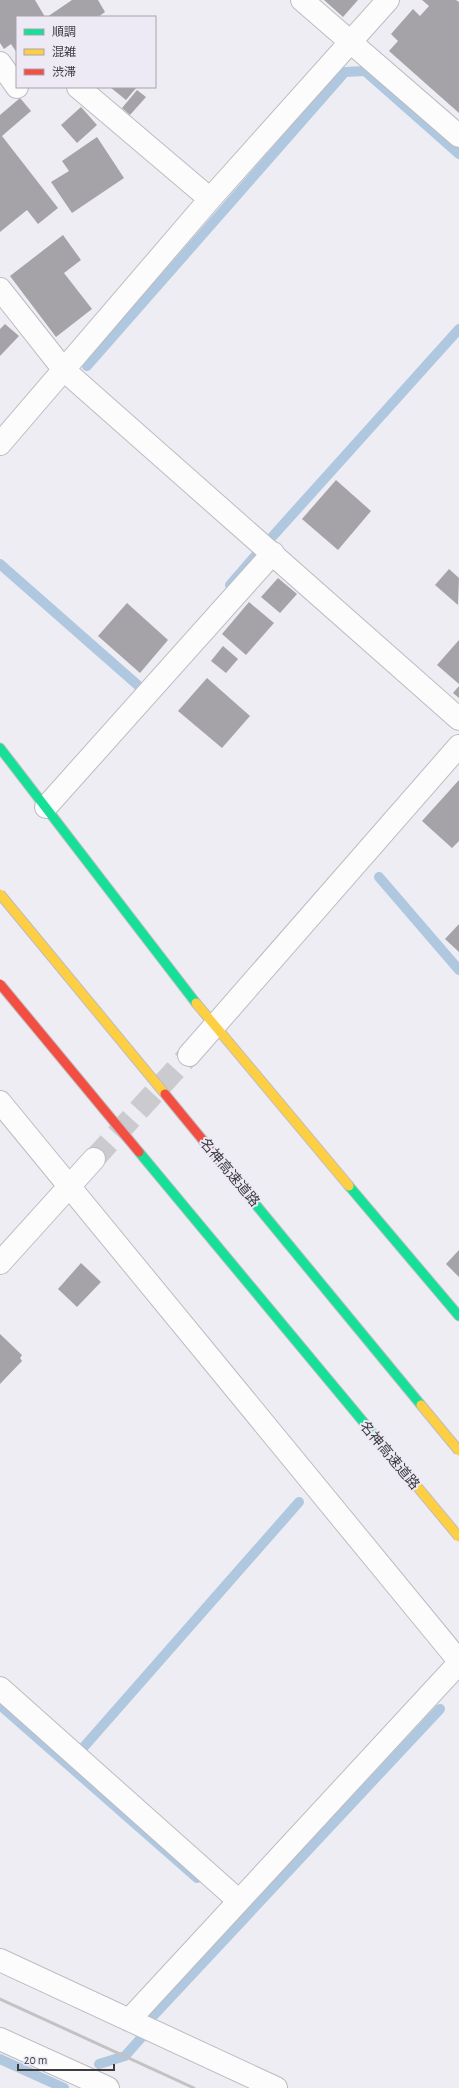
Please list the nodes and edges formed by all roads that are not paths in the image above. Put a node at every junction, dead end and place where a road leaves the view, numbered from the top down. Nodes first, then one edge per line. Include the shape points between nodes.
1 (302, 0) edge
2 (388, 0) edge
3 (350, 42) junction
4 (0, 63) edge
5 (16, 86) edge
6 (79, 88) edge
7 (459, 136) edge
8 (210, 199) junction
9 (0, 289) edge
10 (64, 370) junction
11 (0, 444) edge
12 (273, 553) junction
13 (459, 718) edge
14 (459, 746) edge
15 (0, 748) edge
16 (46, 807) junction
17 (0, 894) edge
18 (0, 984) edge
19 (214, 1026) junction
20 (189, 1055) tunnel mouth
21 (0, 1102) edge
22 (94, 1159) tunnel mouth
23 (70, 1186) junction
24 (0, 1263) edge
25 (459, 1316) edge
26 (459, 1450) edge
27 (459, 1537) edge
28 (459, 1662) edge
29 (0, 1688) edge
30 (239, 1901) junction
31 (0, 1960) edge
32 (129, 2020) junction
33 (0, 2039) edge
34 (100, 2086) edge
35 (276, 2088) edge

1 - 3 street
2 - 3 street
3 - 7 street
3 - 8 street
4 - 5 street
6 - 8 street
8 - 10 street
9 - 10 street
10 - 11 street
10 - 12 street
12 - 13 street
12 - 16 street
14 - 19 street
15 - 16 main road
16 - 19 main road
17 - 26 main road, 名神高速道路, bridge
18 - 27 main road, 名神高速道路, bridge
19 - 20 street
19 - 25 main road
21 - 23 street
22 - 23 street
23 - 24 street
23 - 28 street
28 - 30 street
29 - 30 street
30 - 32 street
31 - 32 street
32 - 35 street
33 - 34 street

